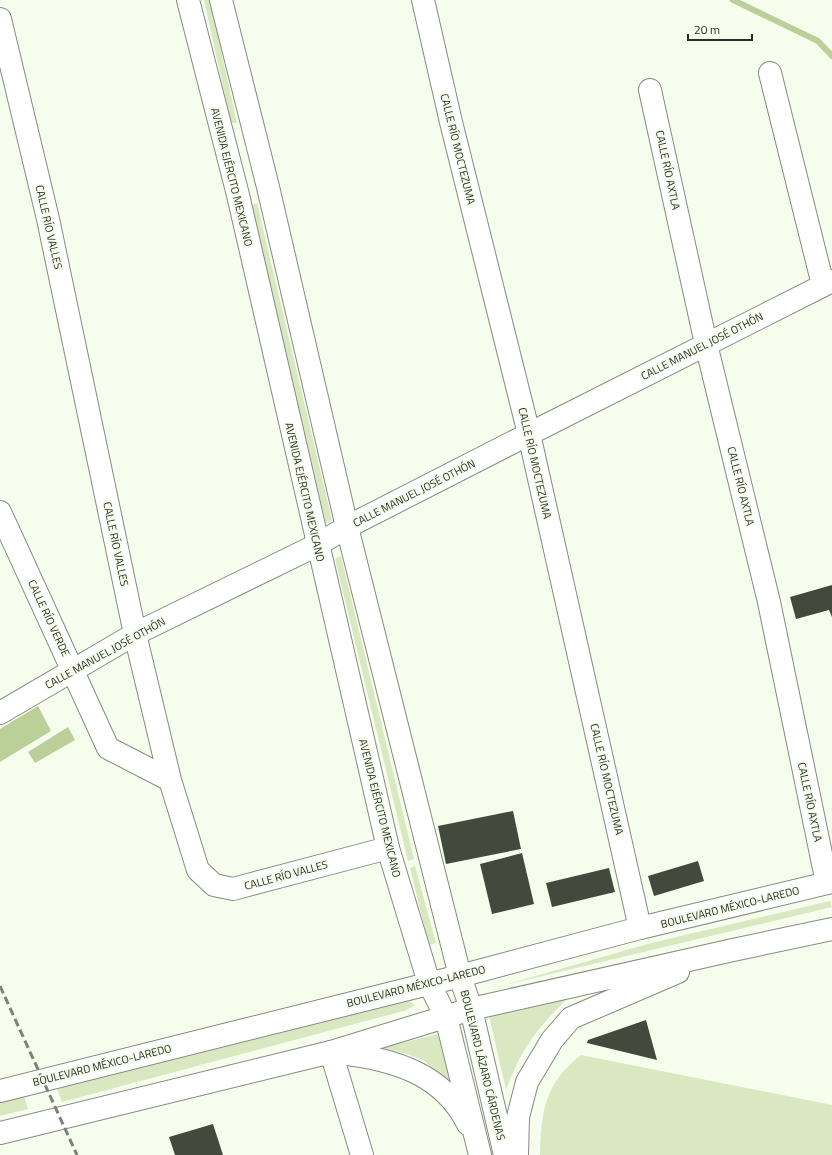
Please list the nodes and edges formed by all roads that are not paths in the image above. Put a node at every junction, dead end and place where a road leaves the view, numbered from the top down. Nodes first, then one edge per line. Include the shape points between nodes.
1 (188, 0) edge
2 (221, 0) edge
3 (423, 0) edge
4 (0, 20) edge
5 (770, 73) dead end
6 (650, 90) dead end
7 (268, 187) junction
8 (238, 195) junction
9 (828, 283) edge
10 (706, 344) junction
11 (529, 434) junction
12 (0, 512) edge
13 (347, 527) junction
14 (317, 545) junction
15 (135, 634) junction
16 (73, 670) junction
17 (0, 713) edge
18 (170, 780) junction
19 (388, 848) junction
20 (829, 883) edge
21 (640, 928) junction
22 (832, 929) edge
23 (733, 950) junction
24 (460, 976) junction
25 (429, 983) junction
26 (471, 1009) junction
27 (446, 1017) junction
28 (331, 1052) junction
29 (0, 1091) edge
30 (0, 1133) edge
31 (479, 1151) edge
32 (362, 1155) edge
33 (506, 1155) edge
34 (517, 1155) edge

1 - 8 main road, AVENIDA EJÉRCITO MEXICANO
2 - 7 main road
3 - 11 main road, CALLE RÍO MOCTEZUMA
4 - 15 main road, CALLE RÍO VALLES via 48,219
5 - 9 main road
6 - 10 main road, CALLE RÍO AXTLA
7 - 8 main road
7 - 13 main road
8 - 14 main road, AVENIDA EJÉRCITO MEXICANO
9 - 10 main road, CALLE MANUEL JOSÉ OTHÓN
10 - 11 main road, CALLE MANUEL JOSÉ OTHÓN
10 - 20 main road, CALLE RÍO AXTLA via 769,602
11 - 13 main road, CALLE MANUEL JOSÉ OTHÓN
11 - 21 main road, CALLE RÍO MOCTEZUMA
12 - 16 main road, CALLE RÍO VERDE
13 - 14 main road, CALLE MANUEL JOSÉ OTHÓN
13 - 24 main road
14 - 15 main road, CALLE MANUEL JOSÉ OTHÓN
14 - 19 main road, AVENIDA EJÉRCITO MEXICANO
15 - 16 main road, CALLE MANUEL JOSÉ OTHÓN
15 - 18 main road, CALLE RÍO VALLES
16 - 17 main road, CALLE MANUEL JOSÉ OTHÓN
16 - 18 main road, CALLE RÍO VERDE via 108,748
18 - 19 main road, CALLE RÍO VALLES via 198,870 214,885 233,889
19 - 25 main road, AVENIDA EJÉRCITO MEXICANO
20 - 21 main road, BOULEVARD MÉXICO-LAREDO
21 - 24 main road, BOULEVARD MÉXICO-LAREDO
22 - 23 main road
23 - 26 main road
23 - 34 main road via 571,1018 552,1040 527,1082 518,1117
24 - 25 main road, BOULEVARD MÉXICO-LAREDO
24 - 26 main road, BOULEVARD LÁZARO CÁRDENAS
25 - 27 main road
25 - 29 main road, BOULEVARD MÉXICO-LAREDO
26 - 27 main road
26 - 33 main road, BOULEVARD LÁZARO CÁRDENAS
27 - 28 main road
27 - 31 main road
28 - 30 main road
28 - 31 main road via 373,1057 390,1062 438,1086 461,1110
28 - 32 main road

